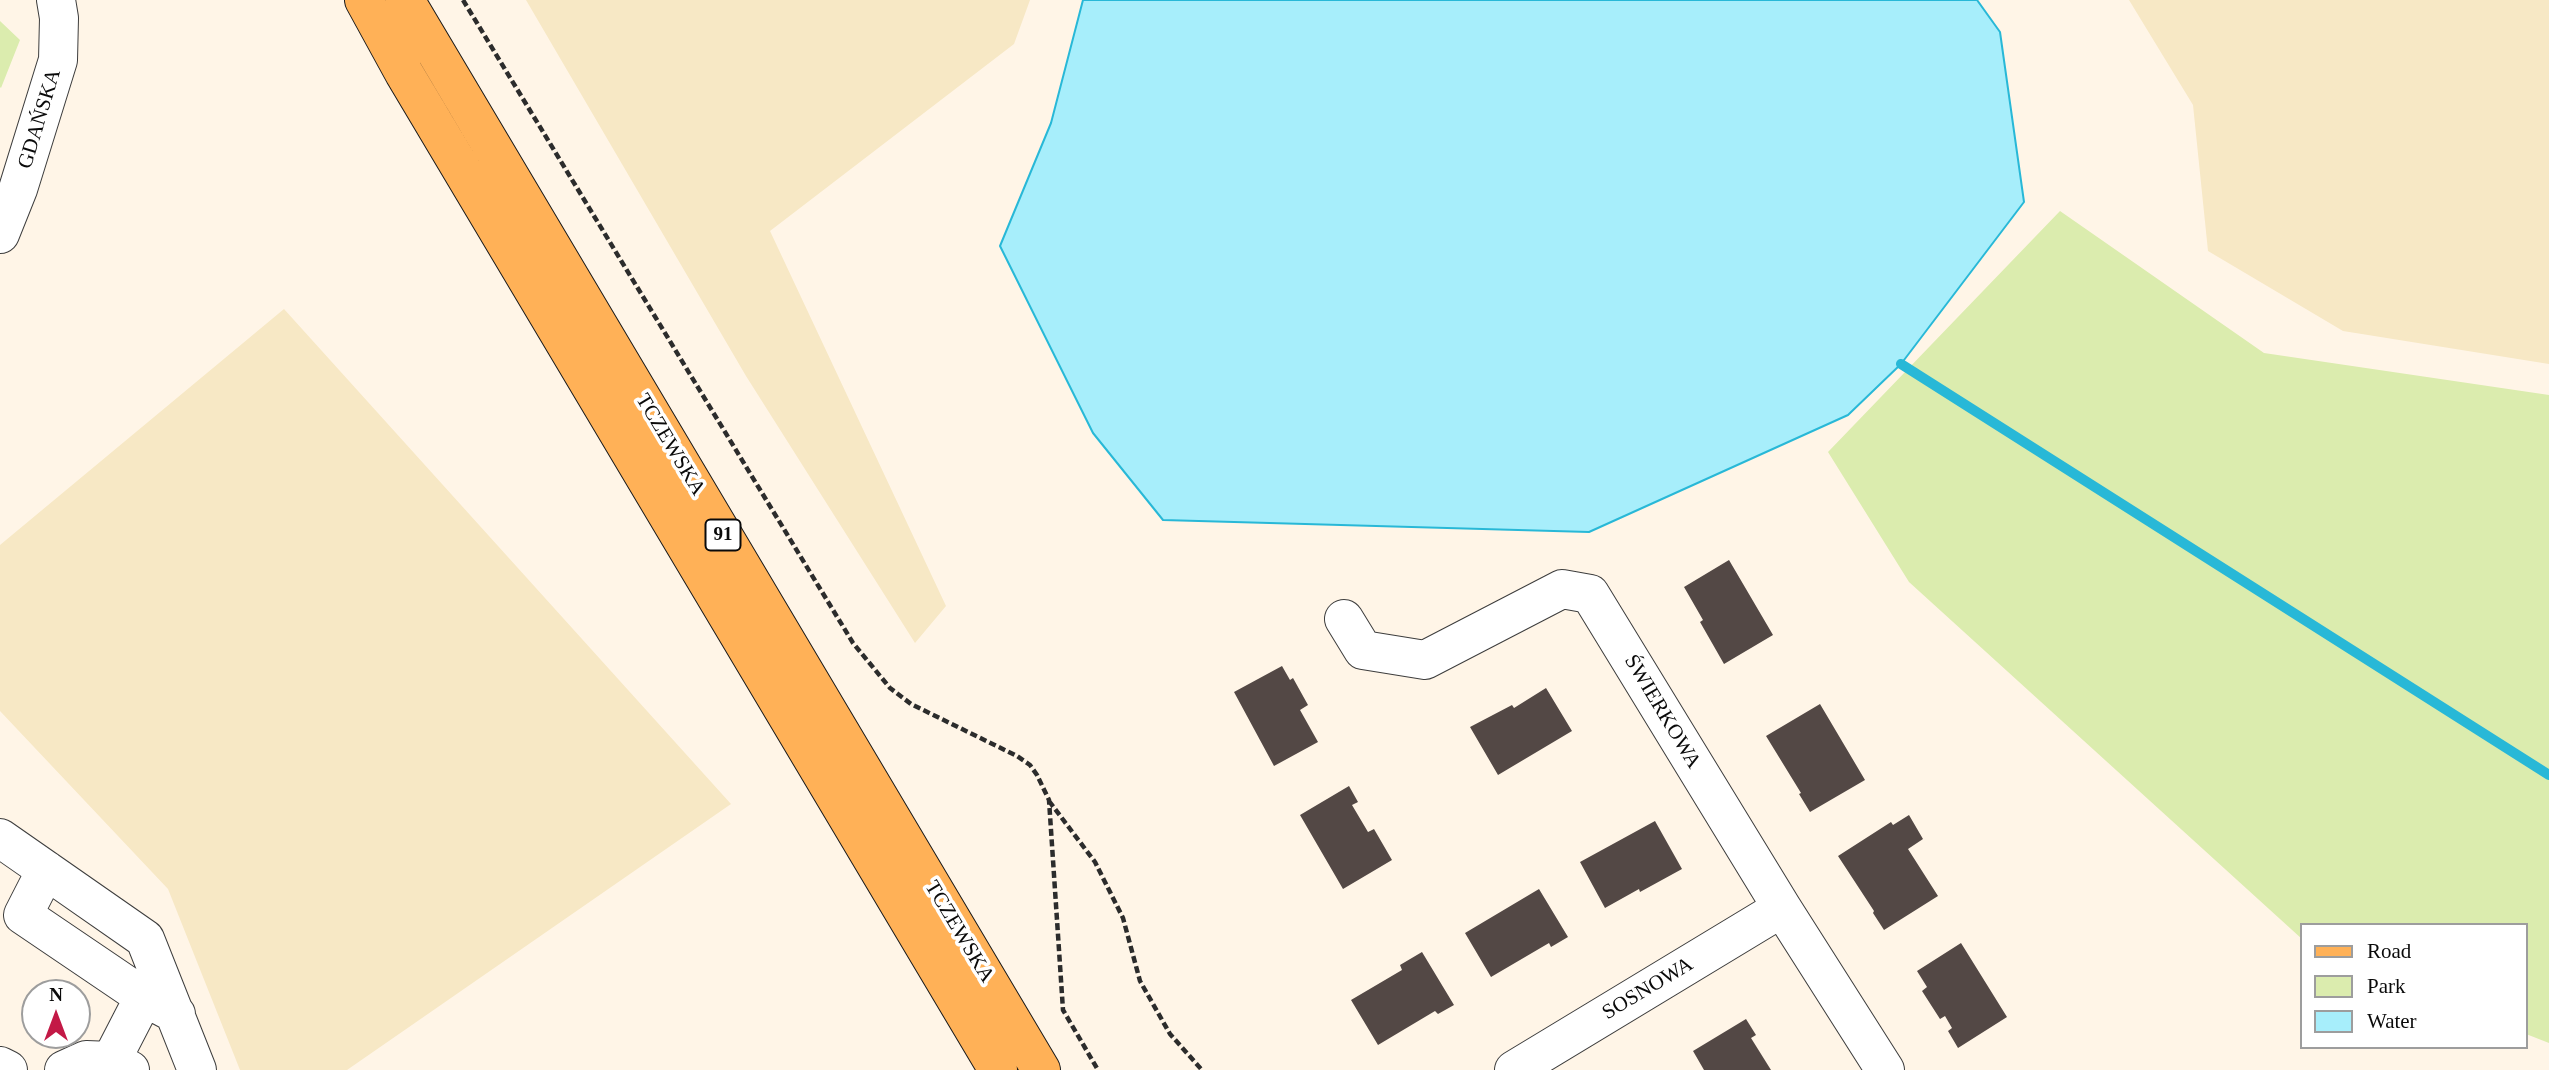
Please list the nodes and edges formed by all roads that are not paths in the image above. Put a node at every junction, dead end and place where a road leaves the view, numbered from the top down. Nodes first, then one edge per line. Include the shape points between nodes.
1 (56, 0) edge
2 (363, 0) edge
3 (405, 0) edge
4 (0, 234) edge
5 (1344, 619) dead end
6 (0, 838) edge
7 (46, 870) junction
8 (1783, 908) junction
9 (11, 909) edge
10 (160, 1006) junction
11 (120, 1065) edge
12 (0, 1066) edge
13 (8, 1070) edge
14 (64, 1070) edge
15 (197, 1070) edge
16 (998, 1070) edge
17 (1041, 1070) edge
18 (1514, 1070) edge
19 (1885, 1070) edge

1 - 4 street, GDAŃSKA via 58,60
2 - 16 main road, TCZEWSKA / 91
3 - 17 main road, TCZEWSKA / 91
5 - 8 street, ŚWIERKOWA via 1363,650 1425,660 1562,589 1590,594
6 - 7 street
7 - 9 street
7 - 10 street via 145,939
8 - 18 street, SOSNOWA
8 - 19 street, ŚWIERKOWA
9 - 10 street
10 - 11 street
10 - 15 street
11 - 14 street via 86,1060
12 - 13 street

